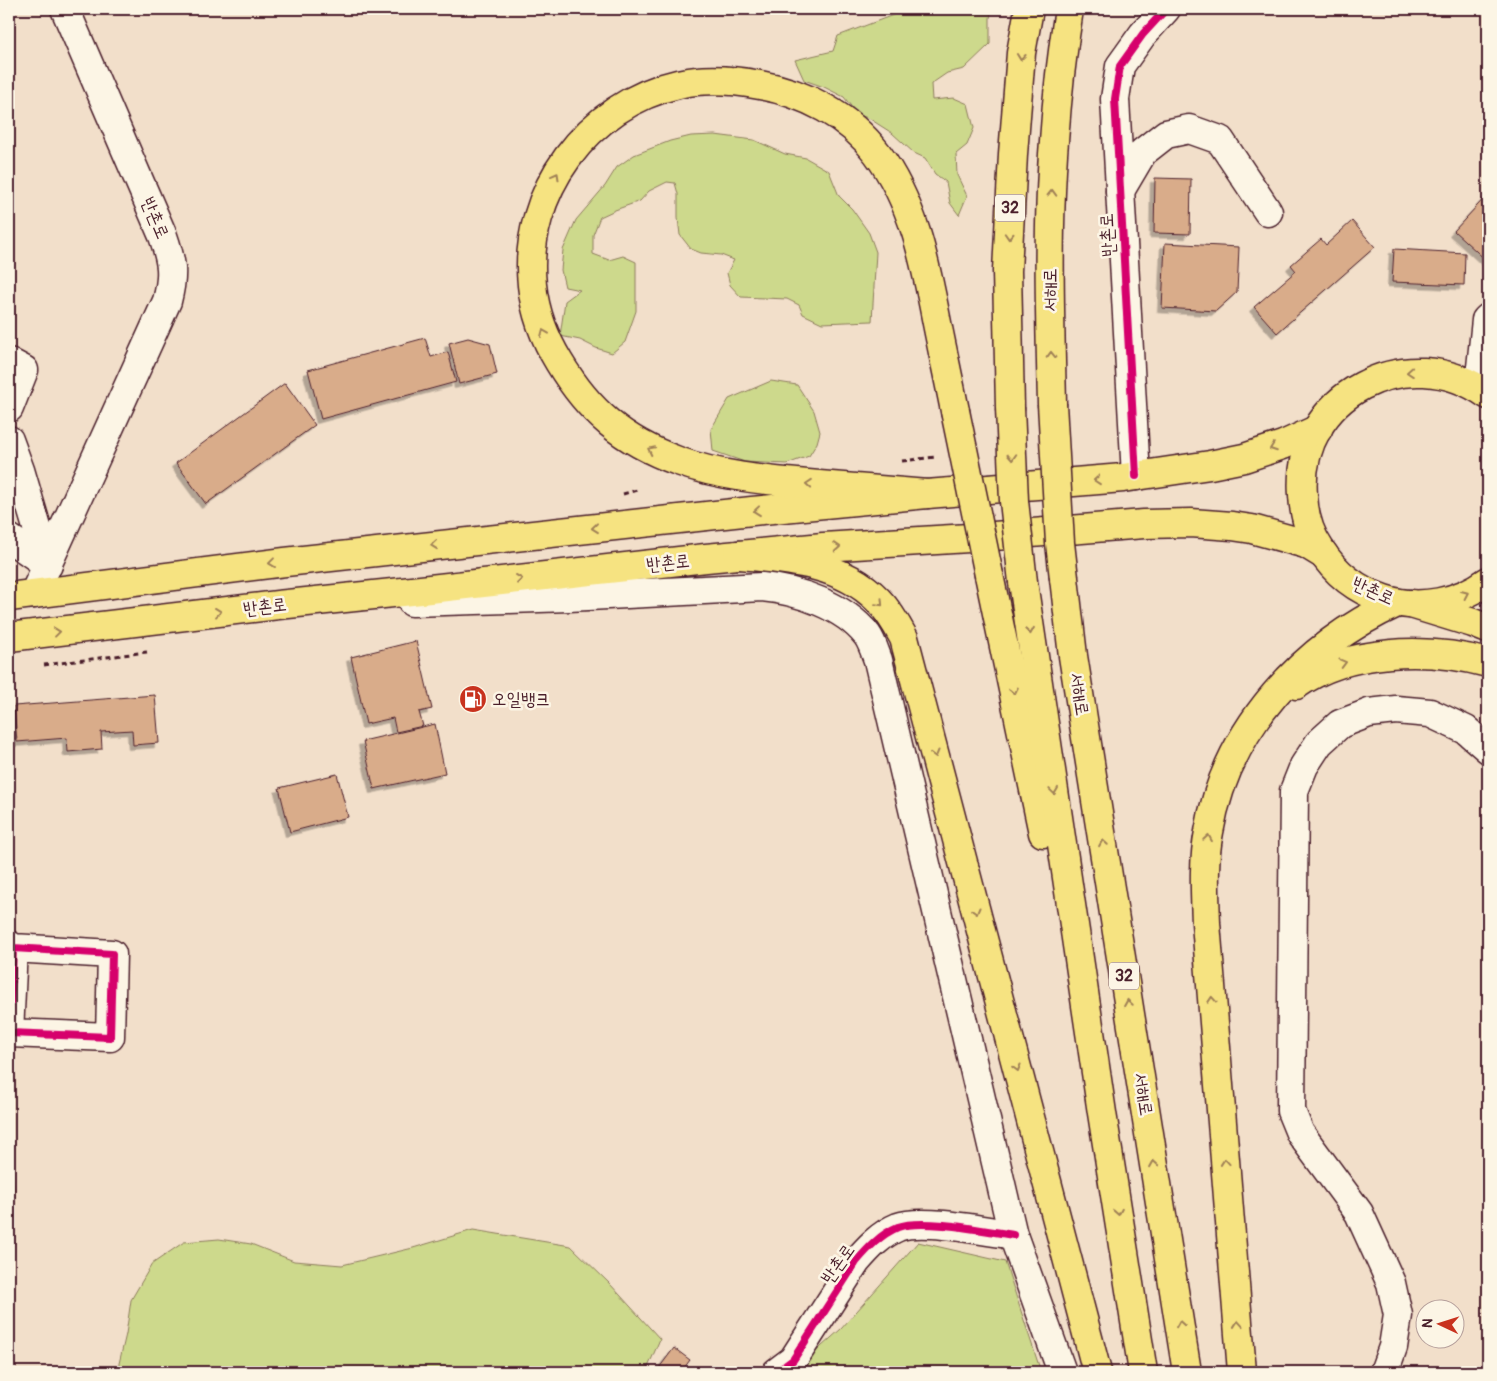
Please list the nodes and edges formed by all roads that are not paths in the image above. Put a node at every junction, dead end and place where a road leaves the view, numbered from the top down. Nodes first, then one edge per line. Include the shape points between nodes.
1 (65, 9) edge
2 (1028, 9) edge
3 (1069, 9) edge
4 (1166, 9) edge
5 (1120, 191) junction
6 (1268, 212) dead end
7 (1488, 318) edge
8 (9, 362) edge
9 (1485, 382) edge
10 (9, 408) edge
11 (1318, 429) junction
12 (9, 440) edge
13 (1136, 476) junction
14 (928, 494) junction
15 (9, 538) edge
16 (738, 555) junction
17 (1324, 555) junction
18 (48, 565) junction
19 (1488, 581) edge
20 (22, 596) edge
21 (1404, 603) junction
22 (278, 605) junction
23 (1488, 629) edge
24 (9, 638) edge
25 (1488, 663) edge
26 (1258, 715) junction
27 (1488, 749) edge
28 (11, 946) edge
29 (1102, 1113) junction
30 (1014, 1235) junction
31 (778, 1372) edge
32 (1062, 1372) edge
33 (1097, 1372) edge
34 (1143, 1372) edge
35 (1187, 1372) edge
36 (1242, 1372) edge
37 (1384, 1372) edge

1 - 18 street, 반촌로 via 163,236 172,271 167,301
2 -> 29 main road, 32, bridge via 1021,53 1007,271 1014,502
35 -> 3 main road, 서해로 / 32, bridge via 1073,656 1060,534 1052,404 1050,236 1054,142
4 - 5 street, 반촌로 via 1120,66 1115,99
5 - 6 street via 1143,152 1166,134 1189,129 1220,140
5 - 13 street, 반촌로
7 - 9 street
8 - 10 street via 24,370
9 -> 11 main road, 반촌로 via 1471,384 1448,375 1414,371 1390,374 1358,388 1332,410
11 -> 13 main road, 반촌로 via 1244,458
11 - 17 main road, 반촌로 via 1306,458 1302,488 1306,518
12 - 18 street
13 -> 14 main road, 반촌로
14 -> 20 main road, 반촌로 via 285,562
14 -> 29 main road, bridge via 762,480 715,472 677,461 634,440 609,424 585,400 556,357 540,323 531,261 541,206 564,161 585,136 611,113 638,98 678,84 716,81 750,84 785,91 832,112 876,152 900,190 926,269
15 - 18 street
16 -> 17 main road, 반촌로 via 1177,523 1252,529 1306,544
22 -> 16 main road, 반촌로
16 -> 33 main road via 798,562 852,580 878,599 904,638
17 - 21 main road, 반촌로 via 1356,586 1376,596
18 - 20 street, 반촌로
21 -> 19 main road, 반촌로 via 1435,603 1458,598
21 - 23 main road
21 - 26 main road via 1376,612 1323,648 1272,696
24 -> 22 main road, 반촌로
22 - 30 street via 562,598 762,587 818,600 857,626 867,635 878,660
26 -> 25 main road via 1300,682 1347,662 1413,652
36 -> 26 main road via 1206,923 1206,850 1226,773
27 - 37 street via 1466,730 1430,714 1396,710 1369,712 1340,724 1320,743 1304,766 1294,791 1291,1111 1300,1132 1359,1213 1391,1283 1398,1315 1393,1347
28 - 28 street via 9,1033 110,1037 112,954
29 -> 34 main road, 32
30 - 31 street, 반촌로 via 922,1223 898,1227 868,1248 856,1262 792,1360
30 - 32 street

